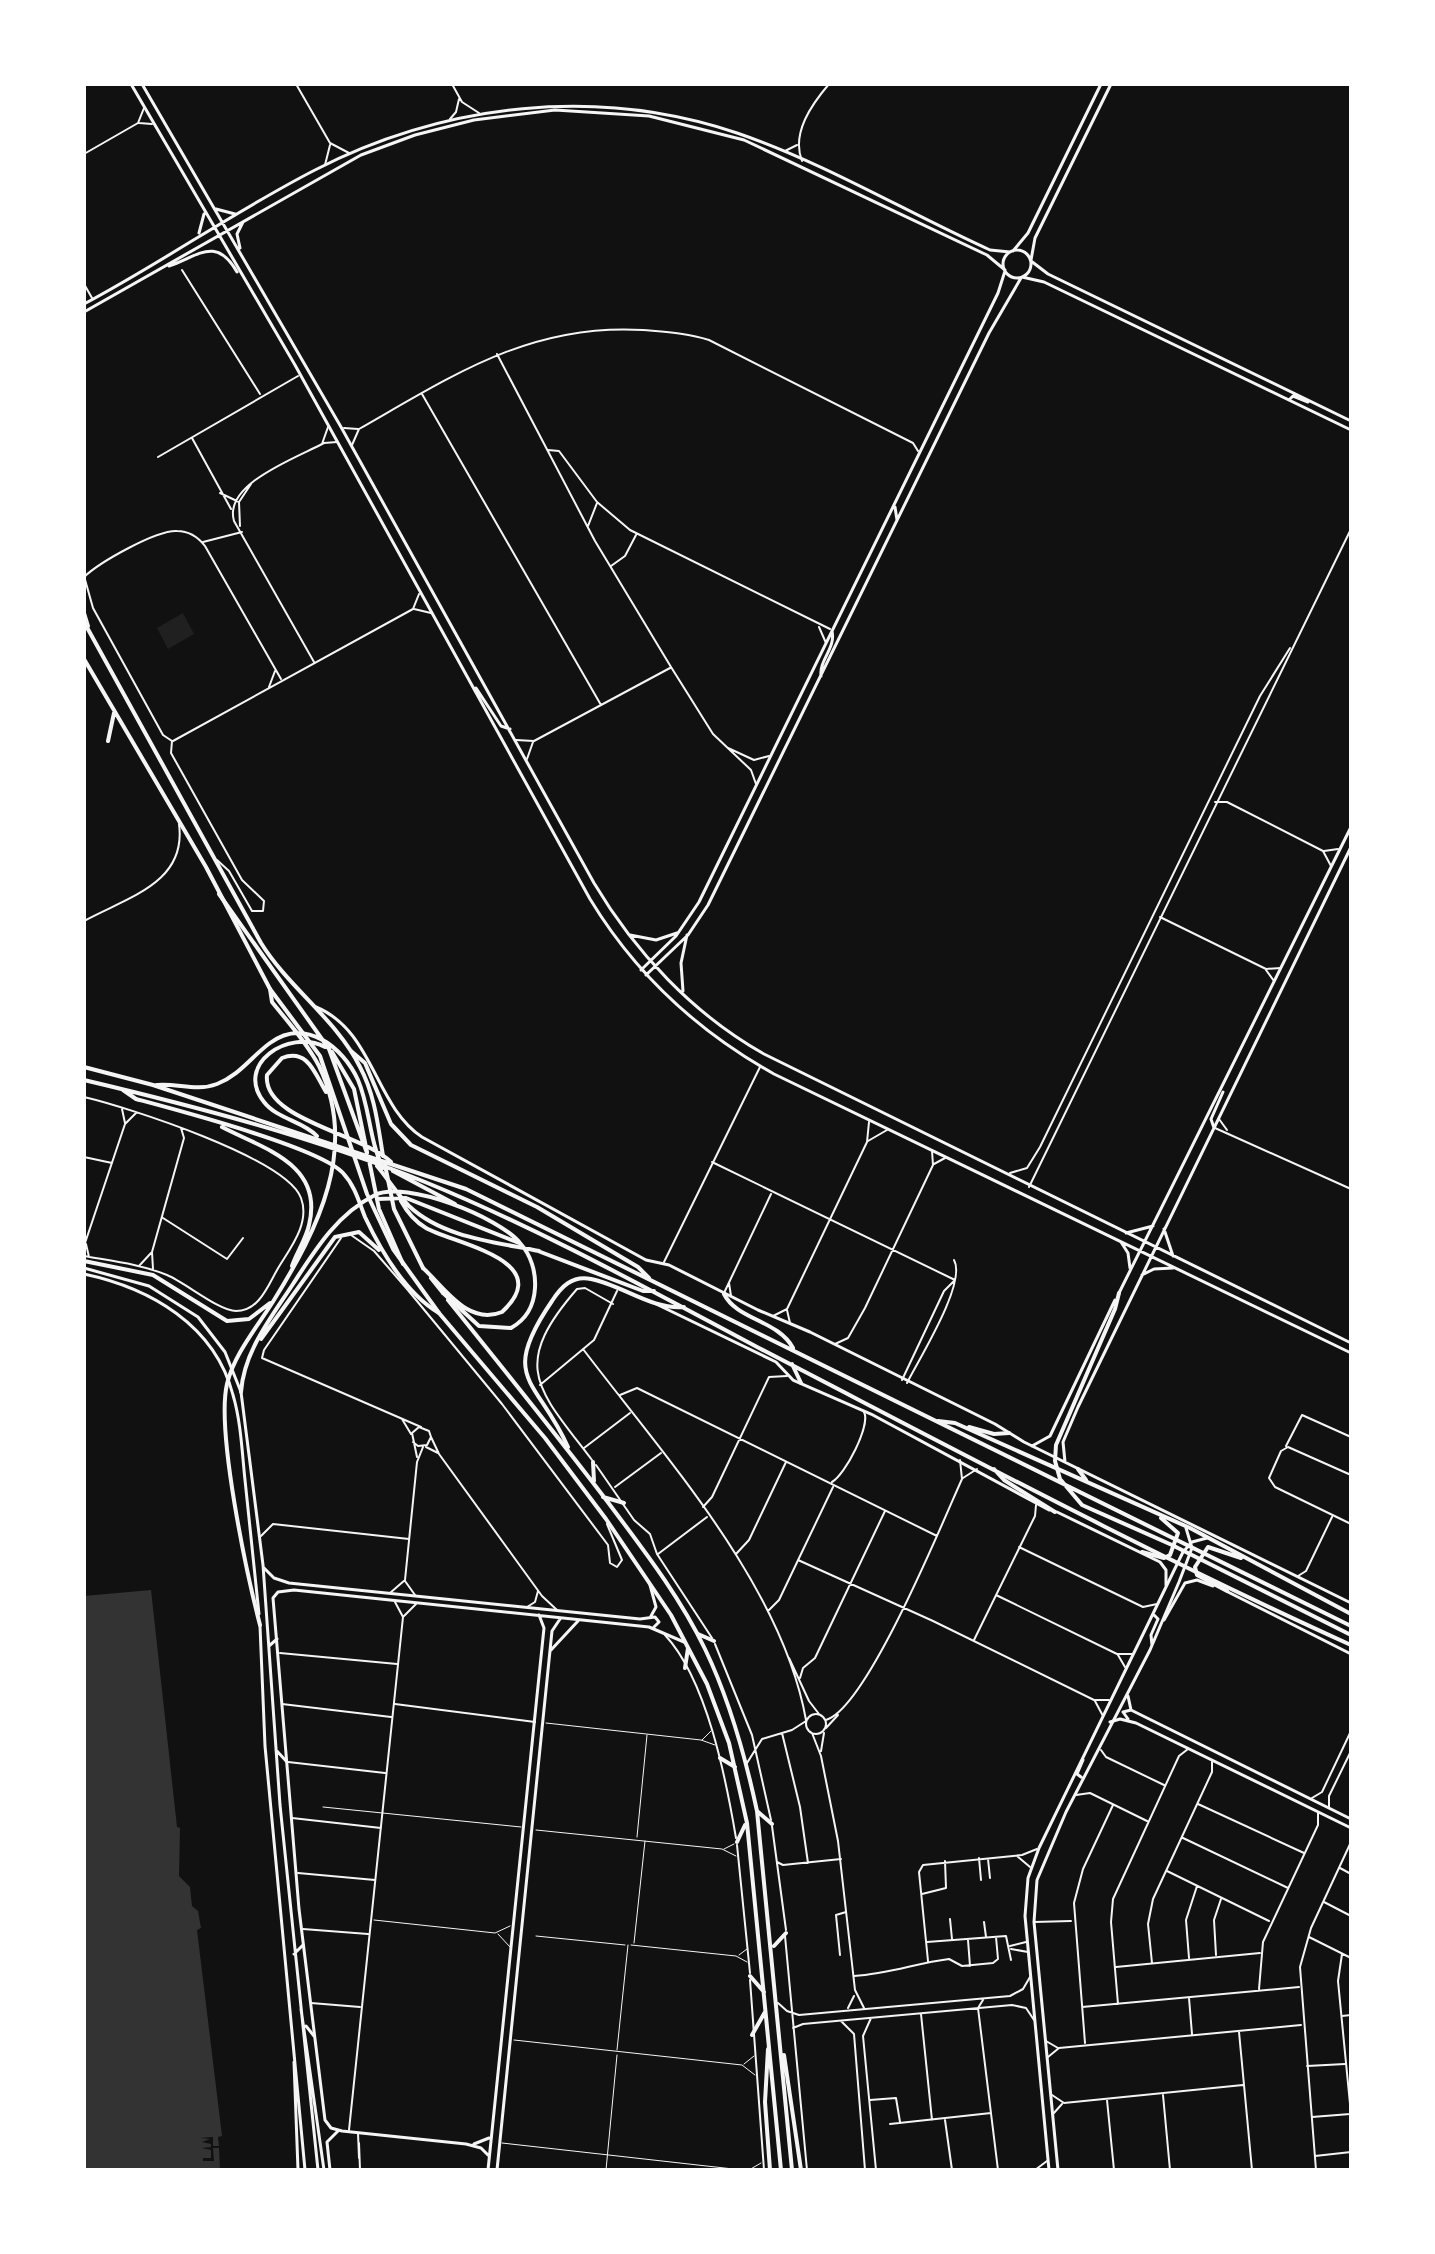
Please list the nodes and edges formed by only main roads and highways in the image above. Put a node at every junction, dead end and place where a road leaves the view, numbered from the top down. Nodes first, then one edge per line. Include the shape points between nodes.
1 (131, 84) edge
2 (142, 84) edge
3 (1101, 84) edge
4 (1111, 84) edge
5 (215, 208) junction
6 (203, 210) junction
7 (239, 213) junction
8 (244, 220) junction
9 (222, 222) junction
10 (213, 227) junction
11 (227, 230) junction
12 (218, 235) junction
13 (196, 238) junction
14 (1011, 252) junction
15 (242, 255) junction
16 (1031, 261) junction
17 (165, 266) junction
18 (1005, 270) junction
19 (1021, 277) junction
20 (249, 291) junction
21 (84, 304) edge
22 (84, 312) edge
23 (1274, 382) junction
24 (1256, 383) junction
25 (1291, 401) junction
26 (1312, 401) junction
27 (1351, 421) edge
28 (1351, 430) edge
29 (906, 482) junction
30 (897, 520) junction
31 (84, 613) edge
32 (84, 622) edge
33 (832, 631) junction
34 (90, 632) junction
35 (84, 659) edge
36 (821, 676) junction
37 (473, 685) junction
38 (114, 710) junction
39 (510, 729) junction
40 (108, 741) dead end
41 (1351, 827) edge
42 (1351, 847) edge
43 (219, 894) junction
44 (680, 931) junction
45 (627, 934) junction
46 (688, 935) junction
47 (651, 961) junction
48 (656, 966) junction
49 (641, 970) junction
50 (646, 975) junction
51 (270, 989) junction
52 (684, 995) junction
53 (308, 1003) junction
54 (351, 1051) junction
55 (84, 1067) edge
56 (84, 1080) edge
57 (153, 1085) junction
58 (1223, 1088) junction
59 (122, 1089) junction
60 (330, 1097) junction
61 (213, 1123) junction
62 (1214, 1128) junction
63 (318, 1138) junction
64 (390, 1169) junction
65 (399, 1195) junction
66 (366, 1201) junction
67 (460, 1208) junction
68 (1153, 1226) junction
69 (1164, 1226) junction
70 (1121, 1232) junction
71 (1118, 1240) junction
72 (1144, 1243) junction
73 (1153, 1248) junction
74 (539, 1251) junction
75 (1140, 1251) junction
76 (384, 1255) junction
77 (1149, 1256) junction
78 (87, 1259) edge
79 (1176, 1259) junction
80 (403, 1264) junction
81 (84, 1268) edge
82 (423, 1268) junction
83 (1176, 1268) junction
84 (1130, 1271) junction
85 (84, 1274) edge
86 (288, 1277) junction
87 (1139, 1278) junction
88 (651, 1280) junction
89 (656, 1291) junction
90 (443, 1293) junction
91 (1119, 1293) junction
92 (724, 1294) junction
93 (275, 1298) junction
94 (651, 1301) junction
95 (686, 1307) junction
96 (439, 1313) junction
97 (1351, 1343) edge
98 (254, 1346) junction
99 (794, 1350) junction
100 (1351, 1353) edge
101 (792, 1364) junction
102 (801, 1383) junction
103 (241, 1392) junction
104 (936, 1422) junction
105 (962, 1426) junction
106 (1009, 1433) junction
107 (1049, 1438) junction
108 (1062, 1445) junction
109 (1031, 1446) junction
110 (568, 1447) junction
111 (593, 1462) road end
112 (1065, 1462) junction
113 (993, 1467) junction
114 (1078, 1469) junction
115 (1088, 1482) junction
116 (594, 1483) junction
117 (603, 1497) junction
118 (624, 1503) road end
119 (1055, 1512) junction
120 (1159, 1516) junction
121 (1183, 1525) junction
122 (1209, 1538) junction
123 (1192, 1542) junction
124 (1142, 1552) junction
125 (1243, 1558) junction
126 (263, 1565) junction
127 (284, 1582) junction
128 (650, 1582) junction
129 (283, 1591) junction
130 (1227, 1591) junction
131 (1165, 1592) junction
132 (1351, 1603) edge
133 (1351, 1614) edge
134 (539, 1615) junction
135 (1154, 1615) junction
136 (562, 1618) junction
137 (648, 1618) junction
138 (580, 1620) junction
139 (1161, 1623) junction
140 (260, 1625) junction
141 (1351, 1626) edge
142 (649, 1627) junction
143 (544, 1628) junction
144 (552, 1631) junction
145 (698, 1634) junction
146 (1351, 1635) edge
147 (1319, 1636) junction
148 (277, 1639) junction
149 (1338, 1639) junction
150 (714, 1641) road end
151 (688, 1645) junction
152 (1152, 1645) junction
153 (1351, 1645) edge
154 (269, 1646) junction
155 (551, 1650) junction
156 (1351, 1654) edge
157 (685, 1668) road end
158 (1128, 1690) junction
159 (1131, 1710) junction
160 (1129, 1720) junction
161 (1110, 1722) junction
162 (275, 1749) junction
163 (1084, 1756) junction
164 (720, 1758) road end
165 (287, 1762) junction
166 (736, 1768) junction
167 (1083, 1777) junction
168 (1068, 1787) junction
169 (757, 1811) junction
170 (1066, 1812) junction
171 (1351, 1819) edge
172 (747, 1823) junction
173 (772, 1824) road end
174 (1351, 1828) edge
175 (737, 1842) road end
176 (786, 1933) road end
177 (303, 1945) junction
178 (772, 1948) junction
179 (294, 1954) junction
180 (750, 1976) road end
181 (764, 1992) junction
182 (299, 2006) junction
183 (766, 2010) junction
184 (306, 2026) junction
185 (752, 2035) road end
186 (314, 2036) junction
187 (769, 2043) junction
188 (781, 2045) junction
189 (295, 2054) junction
190 (342, 2131) junction
191 (490, 2137) junction
192 (466, 2144) junction
193 (806, 2153) road end
194 (488, 2155) junction
195 (801, 2162) junction
196 (298, 2170) edge
197 (305, 2170) edge
198 (318, 2170) edge
199 (324, 2170) edge
200 (330, 2170) edge
201 (488, 2170) edge
202 (497, 2170) edge
203 (767, 2170) edge
204 (781, 2170) edge
205 (792, 2170) edge
206 (804, 2170) edge
207 (1049, 2170) edge
208 (1058, 2170) edge

1 - 6 main road
2 - 5 main road
3 - 14 main road via 1028,233
4 - 16 main road via 1035,238
5 - 7 main road via 228,215
5 - 9 main road
6 - 10 main road
6 - 13 main road
7 - 9 main road
7 - 14 main road via 350,153 450,119 548,106 637,110 725,129 990,250
8 - 11 main road
8 - 15 main road via 237,234
8 - 18 main road via 340,165 415,135 499,116 601,111 675,121 756,144 987,255
9 - 10 main road
9 - 11 main road
10 - 12 main road
10 - 13 main road
11 - 12 main road
11 - 15 main road
12 - 17 main road
12 - 20 main road
13 - 21 main road
14 - 16 main road via 1024,252
14 - 18 main road via 1004,260
15 - 39 main road
16 - 19 main road
16 - 23 main road via 1048,274
17 - 20 main road via 215,252 231,262
17 - 22 main road
18 - 19 main road
18 - 29 main road
19 - 24 main road via 1039,280
19 - 30 main road
20 - 37 main road
23 - 24 main road via 1272,389
23 - 26 main road
24 - 25 main road
25 - 26 main road via 1293,396
25 - 28 main road
26 - 27 main road
29 - 30 main road via 894,511
29 - 33 main road
30 - 36 main road
31 - 34 main road
32 - 34 main road
33 - 36 main road
33 - 44 main road
34 - 53 main road via 272,960
35 - 38 main road
36 - 46 main road via 708,905
37 - 39 main road via 501,726
37 - 49 main road via 590,899
38 - 40 main road
38 - 43 main road
39 - 45 main road
41 - 58 main road
42 - 62 main road
43 - 51 main road
43 - 65 main road via 322,1037 341,1074 362,1145
44 - 45 main road via 656,940
44 - 47 main road
45 - 47 main road
46 - 48 main road
46 - 52 main road via 681,969
47 - 48 main road
47 - 49 main road
48 - 50 main road
48 - 52 main road
49 - 50 main road
50 - 71 main road via 700,1026 761,1066
51 - 60 main road via 272,1002 315,1058
51 - 80 main road via 320,1056 378,1222
52 - 70 main road via 764,1054
53 - 54 main road
53 - 92 main road via 323,1009 351,1035 396,1113 416,1133 646,1260
54 - 64 main road via 372,1098
54 - 88 main road via 365,1063 391,1124 405,1141 546,1212
55 - 57 main road
56 - 59 main road
57 - 63 main road
57 - 64 main road via 216,1084 288,1034 329,1041 358,1081 376,1151
58 - 62 main road via 1211,1119
58 - 68 main road
59 - 61 main road via 136,1099
59 - 64 main road
60 - 64 main road via 301,1057 282,1058 267,1075 268,1091 279,1104 373,1148
60 - 86 main road via 332,1177 316,1227
61 - 76 main road via 334,1165 354,1189
61 - 86 main road via 270,1149 294,1165 306,1183 312,1208 309,1226
62 - 69 main road
63 - 64 main road
63 - 80 main road via 269,1108 259,1094 261,1065 286,1042 306,1040 324,1046 345,1069 359,1108 377,1203
64 - 67 main road
64 - 82 main road via 394,1209
64 - 88 main road via 466,1189
64 - 89 main road via 469,1200
65 - 74 main road via 442,1228
65 - 82 main road via 424,1227 506,1261 514,1273 515,1292 502,1312 481,1316 463,1307
66 - 67 main road via 384,1192 410,1192
66 - 74 main road via 406,1198
66 - 98 main road via 326,1234
67 - 90 main road via 513,1235 528,1254 533,1301 523,1319 501,1330 479,1326
68 - 70 main road
68 - 72 main road
69 - 73 main road
69 - 79 main road
70 - 72 main road
71 - 75 main road
71 - 84 main road via 1128,1253
72 - 73 main road
72 - 75 main road
73 - 77 main road
73 - 79 main road
74 - 89 main road via 643,1291
75 - 77 main road
75 - 84 main road
76 - 96 main road
76 - 98 main road via 368,1237 344,1232 326,1246 279,1319
77 - 83 main road
77 - 87 main road
78 - 93 main road via 139,1268 227,1321 249,1319
79 - 97 main road
80 - 96 main road
81 - 103 main road via 149,1286 198,1317 225,1352
82 - 90 main road
83 - 87 main road via 1154,1269
83 - 100 main road
84 - 91 main road
85 - 140 main road via 164,1304 202,1335 221,1363 238,1417
86 - 93 main road
87 - 108 main road
88 - 99 main road
89 - 95 main road
90 - 110 main road
91 - 107 main road
91 - 146 main road via 1055,1453 1065,1489 1076,1501
92 - 99 main road via 731,1304 781,1333
92 - 106 main road
93 - 140 main road via 237,1358 225,1392 227,1440
94 - 95 main road
94 - 102 main road via 776,1362
94 - 110 main road via 589,1278 567,1283 535,1324 524,1362 530,1388
95 - 101 main road
96 - 128 main road via 545,1438
98 - 103 main road via 243,1367
99 - 104 main road
101 - 102 main road
101 - 113 main road
102 - 119 main road
103 - 126 main road
104 - 105 main road
104 - 141 main road
105 - 106 main road
105 - 115 main road
106 - 109 main road
107 - 108 main road
107 - 109 main road
108 - 112 main road
109 - 112 main road
110 - 116 main road
111 - 116 main road
112 - 114 main road
113 - 119 main road via 1004,1480
113 - 149 main road
114 - 115 main road
114 - 132 main road
115 - 120 main road
116 - 117 main road
117 - 118 main road
117 - 145 main road via 660,1572
119 - 124 main road
120 - 121 main road
120 - 124 main road via 1178,1533 1170,1555
121 - 122 main road
121 - 123 main road
122 - 123 main road
122 - 125 main road
123 - 131 main road
123 - 139 main road
124 - 131 main road via 1165,1568
125 - 130 main road via 1208,1547 1195,1567 1197,1575
125 - 133 main road
126 - 127 main road
126 - 154 main road
127 - 129 main road via 277,1585
127 - 137 main road
128 - 137 main road via 656,1607
128 - 151 main road
129 - 134 main road
129 - 148 main road via 272,1601
130 - 139 main road via 1188,1582
130 - 147 main road
131 - 135 main road
134 - 136 main road
134 - 143 main road
135 - 152 main road via 1158,1619
135 - 163 main road
136 - 138 main road
136 - 144 main road
137 - 142 main road via 657,1617 659,1622
138 - 142 main road
138 - 155 main road
139 - 152 main road
140 - 189 main road via 265,1746
142 - 151 main road
143 - 144 main road
143 - 191 main road
144 - 155 main road
145 - 150 main road
145 - 169 main road via 722,1687
147 - 149 main road
147 - 156 main road
148 - 154 main road
148 - 165 main road
149 - 153 main road
151 - 157 main road
151 - 166 main road
152 - 158 main road
154 - 162 main road
155 - 202 main road
158 - 159 main road
158 - 161 main road
159 - 160 main road via 1123,1712
159 - 171 main road
160 - 161 main road
160 - 174 main road
161 - 167 main road
162 - 165 main road
162 - 179 main road
163 - 167 main road via 1077,1774
163 - 168 main road
164 - 166 main road
165 - 177 main road
166 - 172 main road
167 - 170 main road
168 - 170 main road via 1073,1791
168 - 207 main road via 1030,1868 1024,1907
169 - 173 main road
169 - 178 main road
170 - 208 main road via 1040,1870 1034,1922
172 - 175 main road
172 - 181 main road
176 - 178 main road
177 - 179 main road
177 - 186 main road
178 - 188 main road
179 - 182 main road
180 - 181 main road
181 - 183 main road
182 - 184 main road
182 - 198 main road
183 - 185 main road
183 - 187 main road
184 - 186 main road
184 - 199 main road
186 - 190 main road via 325,2120
187 - 203 main road
187 - 204 main road
188 - 195 main road
188 - 205 main road
189 - 196 main road
189 - 197 main road
190 - 192 main road
190 - 200 main road via 327,2142
191 - 192 main road
191 - 194 main road
192 - 194 main road
193 - 195 main road
194 - 201 main road
195 - 206 main road

